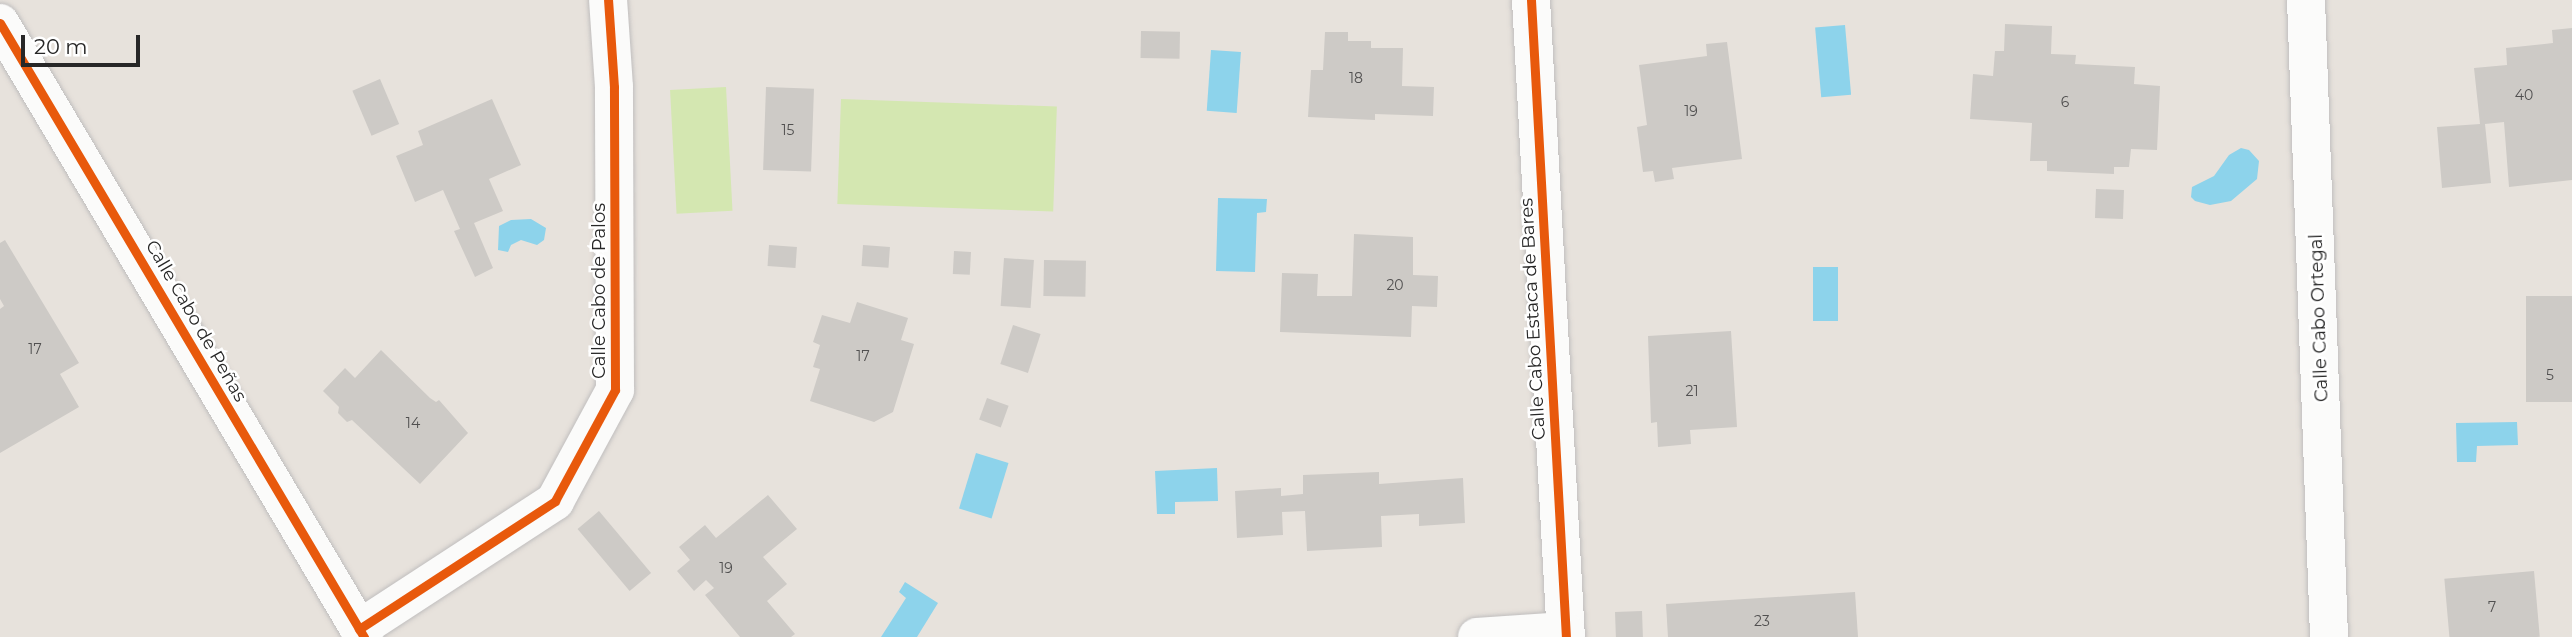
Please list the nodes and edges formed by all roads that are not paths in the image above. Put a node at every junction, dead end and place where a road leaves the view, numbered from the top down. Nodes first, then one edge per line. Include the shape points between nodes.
1 (608, 0) edge
2 (1531, 0) edge
3 (2306, 0) edge
4 (0, 23) edge
5 (362, 633) edge
6 (1566, 634) edge
7 (1477, 637) edge
8 (2329, 637) edge

1 - 5 street, Calle Cabo de Palos via 614,86 615,390 555,501
2 - 6 street, Calle Cabo Estaca de Bares
3 - 8 street, Calle Cabo Ortegal
4 - 5 street, Calle Cabo de Peñas
6 - 7 street

